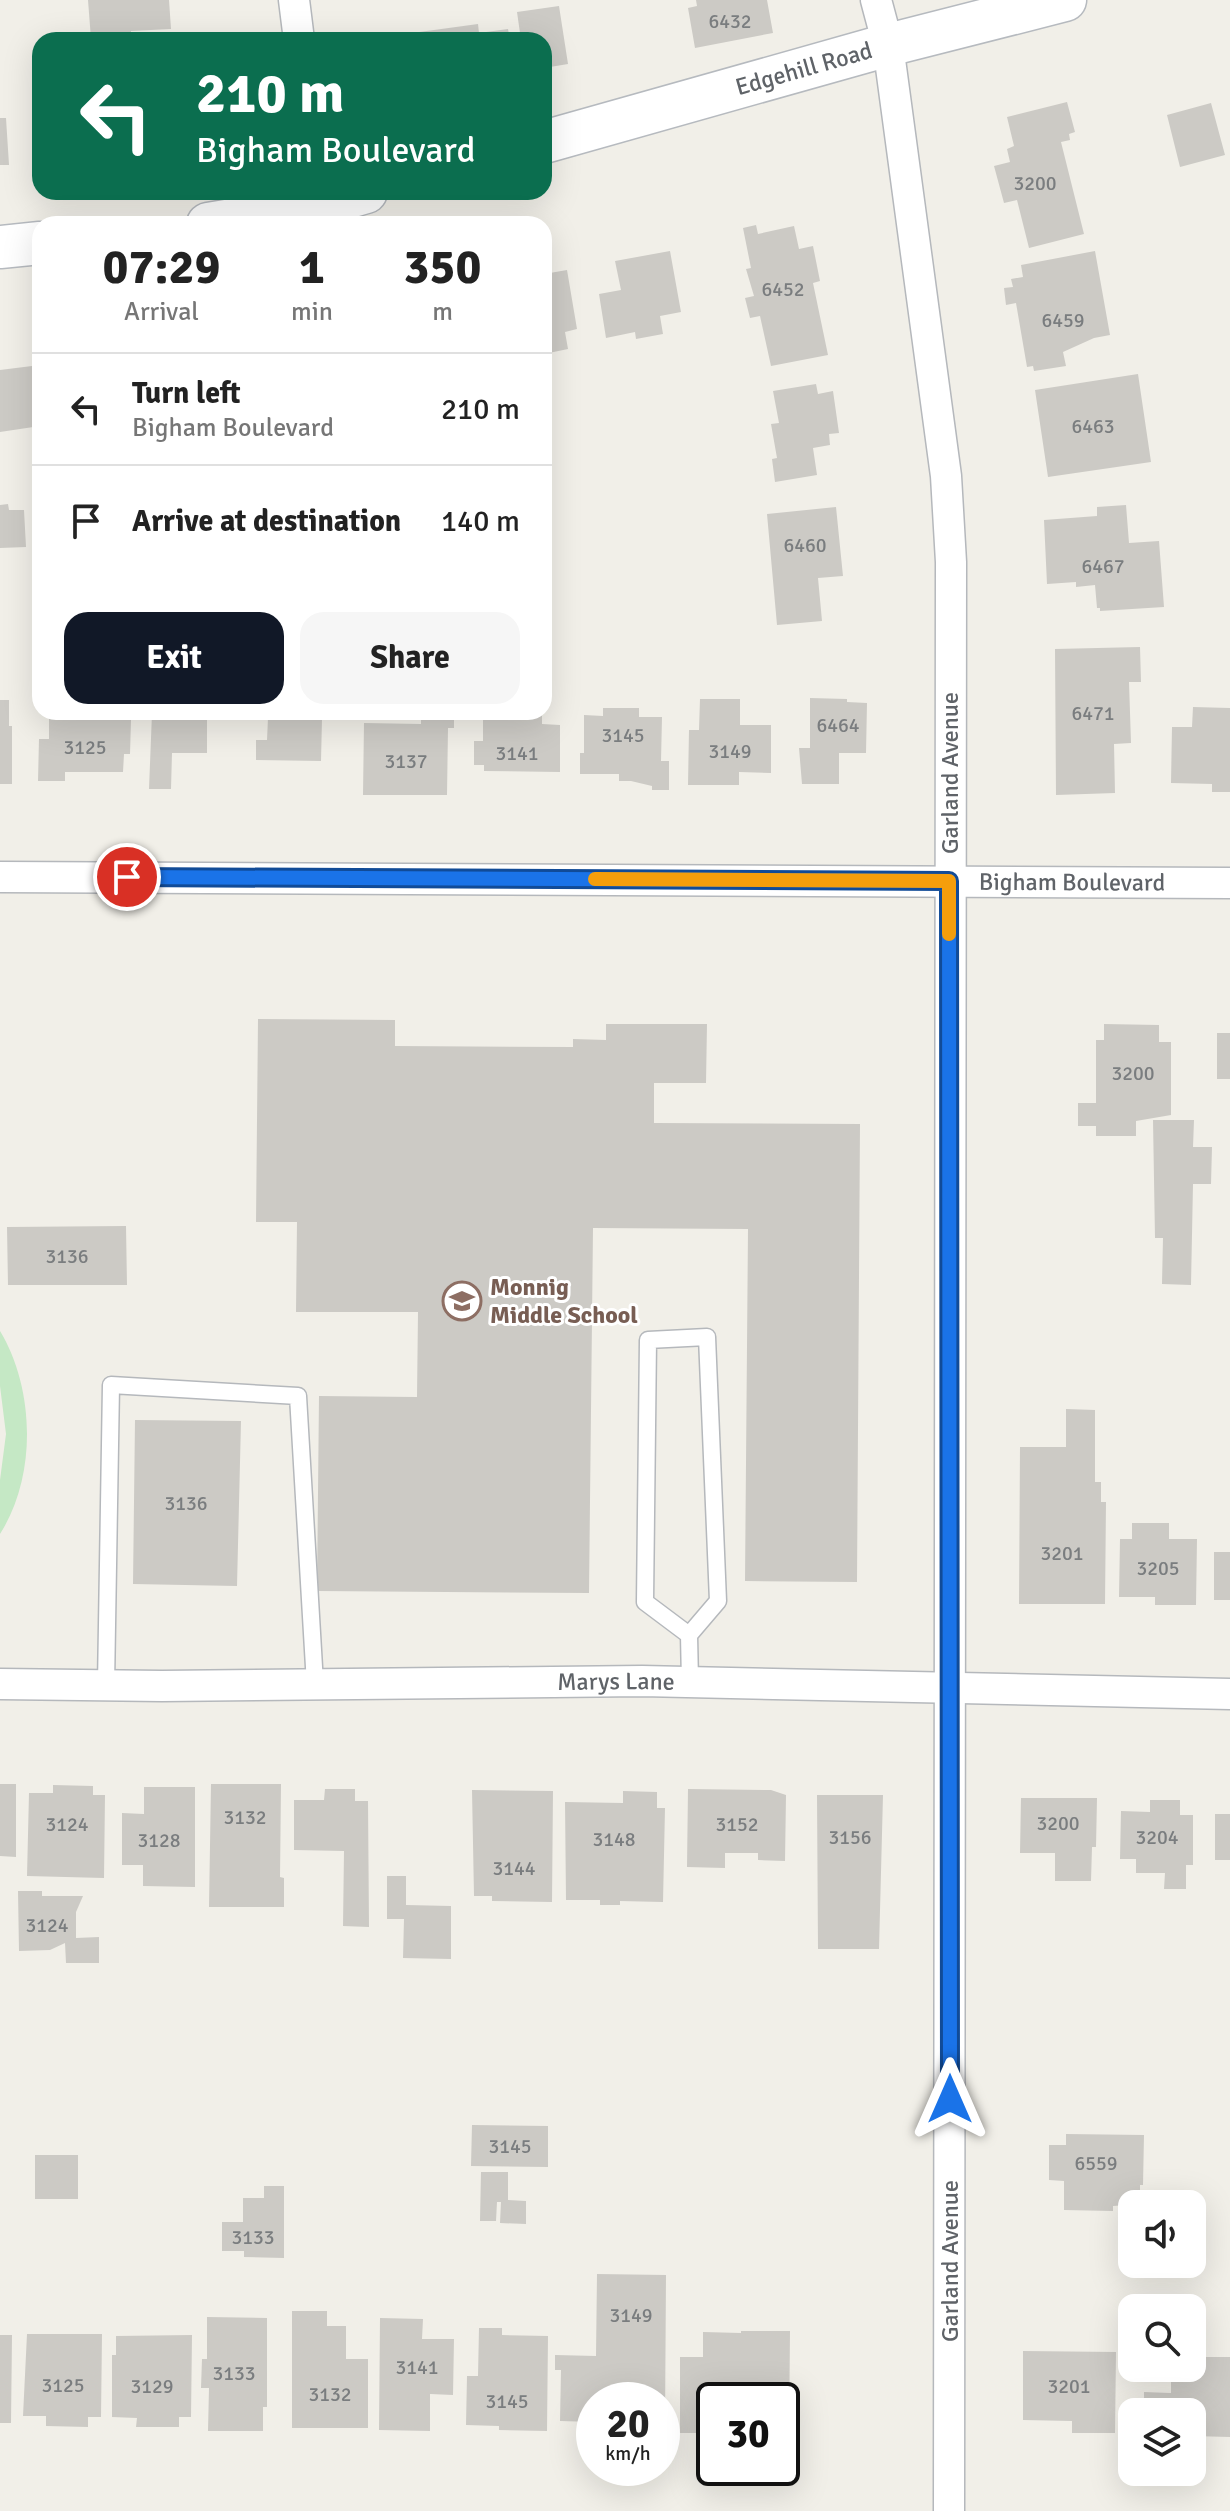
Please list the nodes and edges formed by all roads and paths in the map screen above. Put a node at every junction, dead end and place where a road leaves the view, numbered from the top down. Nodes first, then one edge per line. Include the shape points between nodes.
1 (294, 0) edge
2 (876, 0) edge
3 (1065, 0) edge
4 (298, 32) edge
5 (888, 45) junction
6 (552, 140) edge
7 (313, 200) edge
8 (243, 216) edge
9 (32, 244) edge
10 (0, 247) edge
11 (0, 877) edge
12 (949, 881) junction
13 (1230, 883) edge
14 (689, 1635) junction
15 (690, 1682) junction
16 (0, 1684) edge
17 (315, 1684) junction
18 (106, 1685) junction
19 (950, 1687) junction
20 (1230, 1694) edge
21 (949, 2511) edge

1 - 4 street
2 - 5 street, Garland Avenue
3 - 5 street, Edgehill Road
5 - 6 street, Edgehill Road
5 - 12 street, Garland Avenue via 946,476 951,562
7 - 8 street
9 - 10 street
11 - 12 street, Bigham Boulevard
12 - 13 street, Bigham Boulevard
12 - 19 street, Garland Avenue
14 - 14 lane via 645,1602 648,1340 707,1337 718,1601
14 - 15 lane
15 - 17 street, Marys Lane
15 - 19 street, Marys Lane
16 - 18 street, Marys Lane
17 - 18 street, Marys Lane
17 - 18 lane via 298,1396 111,1385
19 - 20 street, Marys Lane
19 - 21 street, Garland Avenue

